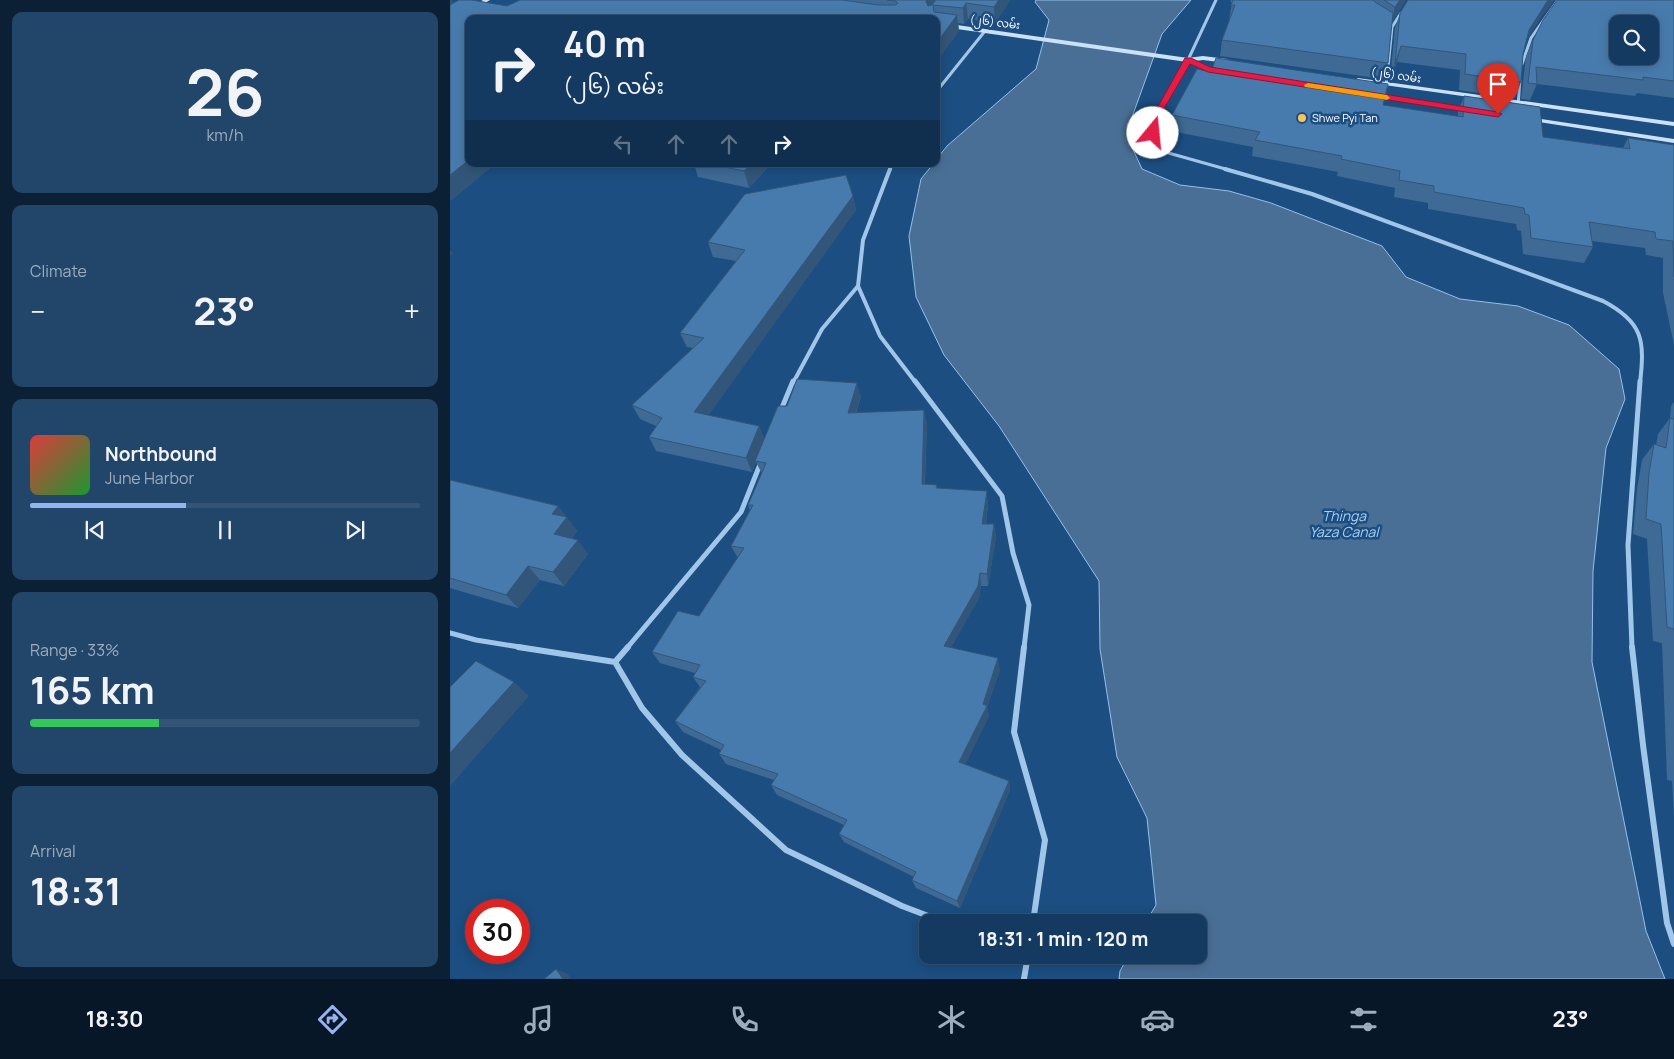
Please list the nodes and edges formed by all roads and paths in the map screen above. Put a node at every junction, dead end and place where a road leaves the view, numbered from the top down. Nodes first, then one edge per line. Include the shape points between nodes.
1 (487, 0) edge
2 (1216, 0) edge
3 (1558, 0) edge
4 (1405, 7) edge
5 (1379, 19) edge
6 (450, 22) edge
7 (940, 25) edge
8 (1392, 27) junction
9 (985, 31) junction
10 (1188, 60) junction
11 (1231, 62) edge
12 (1521, 70) edge
13 (1237, 74) edge
14 (1521, 77) edge
15 (1349, 78) edge
16 (1386, 84) junction
17 (940, 87) edge
18 (1365, 94) edge
19 (1385, 97) junction
20 (1518, 105) junction
21 (1479, 112) edge
22 (1517, 117) edge
23 (1674, 124) edge
24 (1674, 141) edge
25 (891, 167) edge
26 (858, 286) junction
27 (778, 420) edge
28 (763, 457) edge
29 (450, 633) edge
30 (615, 662) junction
31 (923, 914) edge
32 (1033, 914) edge
33 (1674, 944) edge
34 (1026, 964) edge
35 (1024, 979) edge

1 - 6 main road
2 - 10 street
3 - 12 street via 1540,22 1525,49
4 - 8 street
5 - 8 street
7 - 9 main road, (၂၆) လမ်း
8 - 16 street
9 - 10 main road, (၂၆) လမ်း
9 - 17 street
10 - 11 main road via 1203,58
10 - 13 main road via 1208,69
10 - 33 street via 1154,119 1156,145 1165,152 1312,194 1588,294 1613,306 1638,329 1642,359 1628,566 1632,649 1667,923
14 - 20 street
15 - 16 main road, (၂၆) လမ်း
16 - 19 street
16 - 20 main road, (၂၆) လမ်း
18 - 19 main road, (၂၆) လမ်း
19 - 21 main road, (၂၆) လမ်း
20 - 23 main road, (၂၆) လမ်း
22 - 24 main road
25 - 26 street via 862,240
26 - 27 street via 819,332 800,364
26 - 32 street via 880,336 1002,496 1013,553 1029,605 1014,732 1045,840
28 - 30 street via 741,512
29 - 30 street via 485,642
30 - 31 street via 642,708 682,755 786,850
34 - 35 street

